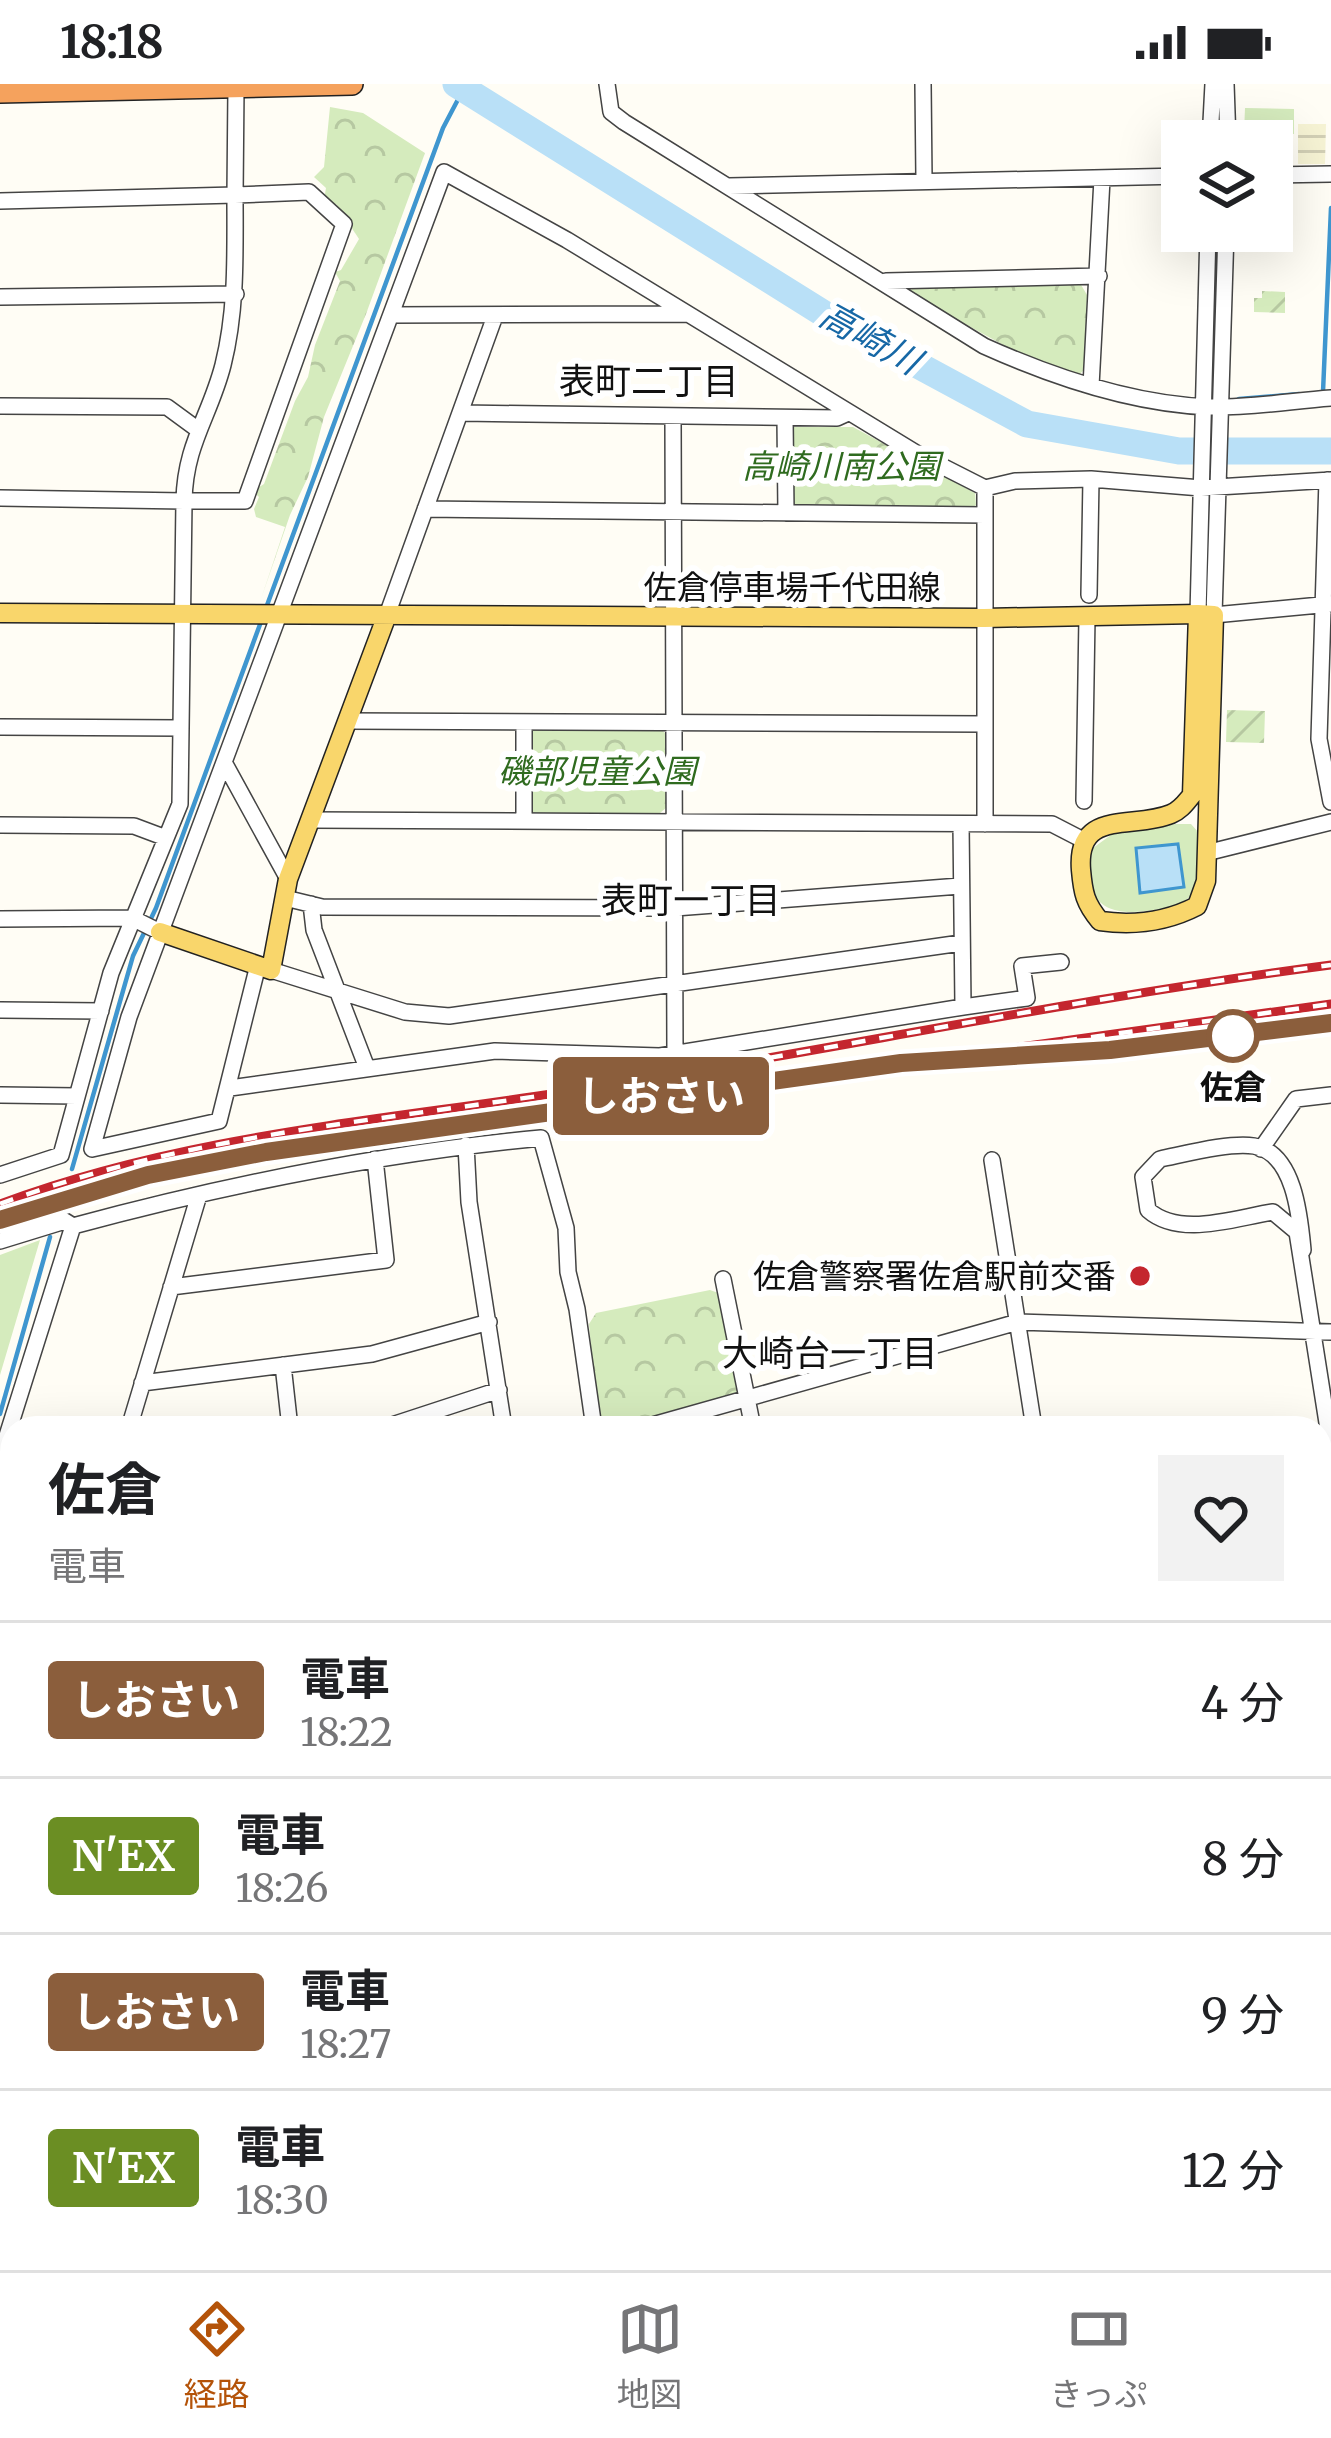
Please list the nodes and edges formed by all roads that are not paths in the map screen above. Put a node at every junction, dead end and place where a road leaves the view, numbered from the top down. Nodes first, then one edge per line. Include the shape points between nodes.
1 (352, 84) edge
2 (607, 84) edge
3 (923, 84) edge
4 (1213, 84) edge
5 (1226, 84) edge
6 (236, 87) edge
7 (0, 92) edge
8 (1211, 120) edge
9 (1227, 120) edge
10 (1331, 174) edge
11 (1293, 175) edge
12 (1161, 177) edge
13 (924, 179) junction
14 (1102, 179) junction
15 (728, 186) junction
16 (235, 195) junction
17 (0, 201) edge
18 (1208, 252) edge
19 (1224, 252) edge
20 (1099, 276) junction
21 (884, 281) junction
22 (236, 294) junction
23 (0, 297) edge
24 (687, 314) junction
25 (391, 315) junction
26 (495, 316) junction
27 (1091, 386) junction
28 (1331, 398) edge
29 (0, 406) edge
30 (1212, 407) junction
31 (461, 413) junction
32 (848, 413) junction
33 (673, 417) junction
34 (785, 418) junction
35 (197, 429) junction
36 (1091, 478) junction
37 (1329, 480) edge
38 (985, 488) junction
39 (1210, 488) junction
40 (0, 498) edge
41 (184, 501) junction
42 (425, 509) junction
43 (674, 512) junction
44 (786, 513) junction
45 (985, 514) junction
46 (1089, 595) dead end
47 (1326, 605) edge
48 (0, 614) edge
49 (387, 615) junction
50 (1206, 615) junction
51 (181, 616) junction
52 (279, 617) junction
53 (673, 617) junction
54 (1087, 617) junction
55 (984, 618) junction
56 (1326, 715) edge
57 (347, 721) junction
58 (524, 722) junction
59 (671, 724) junction
60 (985, 724) junction
61 (0, 727) edge
62 (181, 728) junction
63 (225, 764) junction
64 (1084, 801) dead end
65 (1331, 802) edge
66 (310, 820) junction
67 (524, 821) junction
68 (1331, 822) edge
69 (672, 823) junction
70 (961, 824) junction
71 (985, 824) junction
72 (0, 825) edge
73 (166, 838) junction
74 (1083, 840) junction
75 (1206, 853) junction
76 (960, 886) junction
77 (286, 889) junction
78 (311, 904) junction
79 (675, 908) junction
80 (132, 918) junction
81 (0, 919) edge
82 (160, 932) junction
83 (961, 943) junction
84 (1060, 962) dead end
85 (265, 967) junction
86 (674, 983) junction
87 (336, 990) junction
88 (963, 1006) junction
89 (0, 1010) edge
90 (101, 1011) junction
91 (675, 1054) junction
92 (367, 1068) junction
93 (230, 1088) junction
94 (0, 1095) edge
95 (1331, 1095) edge
96 (77, 1096) junction
97 (466, 1145) junction
98 (1262, 1149) junction
99 (375, 1159) junction
100 (992, 1160) dead end
101 (0, 1175) edge
102 (199, 1195) junction
103 (73, 1226) junction
104 (0, 1241) edge
105 (1303, 1250) junction
106 (723, 1279) dead end
107 (171, 1287) junction
108 (489, 1322) junction
109 (1018, 1322) junction
110 (1323, 1332) edge
111 (283, 1366) junction
112 (142, 1383) junction
113 (499, 1390) junction
114 (747, 1396) junction
115 (13, 1416) edge
116 (132, 1416) edge
117 (289, 1416) edge
118 (420, 1416) edge
119 (502, 1416) edge
120 (592, 1416) edge
121 (681, 1416) edge
122 (751, 1416) edge
123 (1032, 1416) edge
124 (1329, 1416) edge

1 - 6 highway
2 - 15 street via 611,112
3 - 13 street
4 - 8 street
5 - 9 street
6 - 7 highway
6 - 16 street
10 - 11 street
12 - 14 street
13 - 14 street
13 - 15 street
14 - 20 street
15 - 21 street
16 - 17 street
16 - 22 street
16 - 41 street via 309,193 344,224 245,501
18 - 30 street
19 - 30 street
20 - 21 street
20 - 27 street
21 - 27 street via 984,346
22 - 23 street
22 - 35 street via 223,368
24 - 25 street via 444,172
24 - 26 street
24 - 32 street
25 - 26 street
25 - 52 street
26 - 31 street
27 - 30 street
28 - 30 street
29 - 35 street via 167,406
30 - 39 street
31 - 33 street
31 - 42 street
32 - 34 street
32 - 38 street
33 - 34 street
33 - 43 street
34 - 44 street
35 - 41 street via 184,467
36 - 38 street
36 - 39 street
36 - 46 street
37 - 39 street
37 - 47 street
38 - 45 street
39 - 50 street
40 - 41 street
41 - 51 street
42 - 43 street
42 - 49 street
43 - 44 street
43 - 53 street
44 - 45 street
45 - 55 street
47 - 50 street
47 - 56 street
48 - 51 main road, 佐倉停車場千代田線
49 - 52 main road, 佐倉停車場千代田線
49 - 53 main road, 佐倉停車場千代田線
49 - 57 main road
50 - 54 main road, 佐倉停車場千代田線
50 - 74 main road via 1192,795 1170,815 1098,827
50 - 75 main road
51 - 52 main road, 佐倉停車場千代田線
51 - 62 street
52 - 63 street
53 - 55 main road, 佐倉停車場千代田線
53 - 59 street
54 - 55 main road, 佐倉停車場千代田線
54 - 64 street
55 - 60 street
56 - 65 street via 1319,739
57 - 58 street
57 - 66 main road
58 - 59 street
58 - 67 street
59 - 60 street
59 - 69 street
60 - 71 street
61 - 62 street
62 - 73 street via 180,804
63 - 77 street
63 - 82 street
66 - 67 street
66 - 77 main road
67 - 69 street
68 - 75 street
69 - 70 street
69 - 79 street
70 - 71 street
70 - 76 street
71 - 74 street via 1052,824
72 - 73 street via 134,826
73 - 80 street
74 - 75 main road via 1084,903 1100,921 1125,924 1197,906
76 - 79 street
76 - 83 street
77 - 78 street
77 - 85 main road
78 - 79 street
78 - 87 street
79 - 86 street
80 - 81 street
80 - 82 street
80 - 90 street
82 - 85 main road
82 - 93 street via 92,1149 219,1121
83 - 86 street
83 - 88 street
84 - 88 street via 1022,966 1028,998
85 - 87 street
85 - 93 street
86 - 87 street via 449,1016
86 - 91 street
87 - 92 street
88 - 91 street
89 - 90 street
90 - 96 street
91 - 92 street via 495,1051
92 - 93 street
94 - 96 street
95 - 98 street via 1296,1100
96 - 101 street via 61,1155
97 - 99 street
97 - 108 street
97 - 120 street via 541,1138 566,1228
98 - 105 street via 1273,1154 1296,1198
98 - 105 street via 1160,1159 1143,1177 1148,1210 1192,1225 1273,1212 1297,1232
99 - 102 street
99 - 107 street via 386,1260
100 - 109 street
102 - 103 street
102 - 107 street
103 - 104 street via 64,1221
103 - 115 street
105 - 110 street
106 - 114 street
107 - 112 street
108 - 111 street via 372,1354
108 - 113 street
109 - 110 street
109 - 114 street
109 - 123 street
110 - 124 street
111 - 112 street
111 - 117 street
112 - 116 street
113 - 118 street
113 - 119 street
114 - 121 street
114 - 122 street

